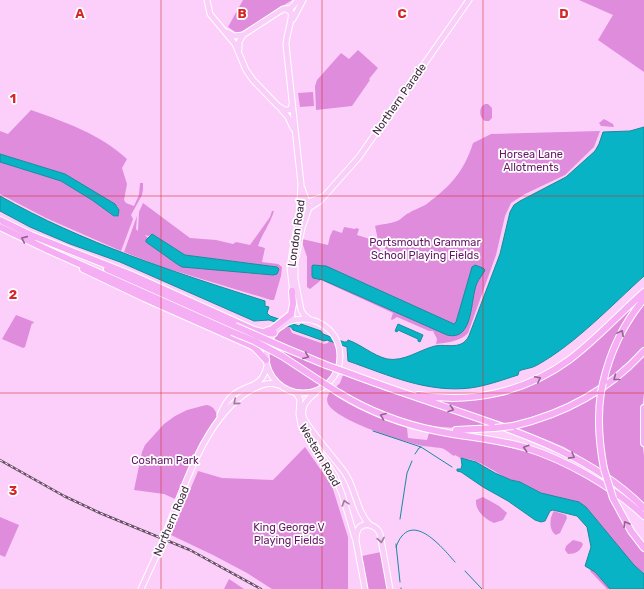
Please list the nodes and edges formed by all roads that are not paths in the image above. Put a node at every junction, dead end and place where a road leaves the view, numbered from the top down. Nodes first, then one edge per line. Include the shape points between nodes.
1 (207, 0) edge
2 (298, 0) edge
3 (303, 0) edge
4 (469, 0) edge
5 (286, 9) junction
6 (288, 27) junction
7 (221, 28) junction
8 (243, 35) junction
9 (239, 52) junction
10 (292, 104) junction
11 (278, 106) junction
12 (296, 138) junction
13 (301, 184) junction
14 (323, 196) junction
15 (307, 202) junction
16 (309, 208) junction
17 (300, 219) junction
18 (0, 220) edge
19 (0, 227) edge
20 (31, 235) junction
21 (48, 250) junction
22 (292, 291) joint
23 (644, 292) edge
24 (644, 299) edge
25 (288, 320) junction
26 (312, 320) junction
27 (279, 325) junction
28 (247, 326) junction
29 (233, 329) junction
30 (274, 333) junction
31 (644, 351) edge
32 (267, 363) junction
33 (282, 387) junction
34 (388, 388) junction
35 (318, 391) junction
36 (296, 393) junction
37 (302, 405) junction
38 (644, 408) edge
39 (218, 422) junction
40 (420, 427) junction
41 (644, 443) edge
42 (644, 508) edge
43 (644, 516) edge
44 (370, 525) junction
45 (356, 541) junction
46 (644, 548) edge
47 (142, 589) edge
48 (365, 589) edge
49 (390, 589) edge

1 - 7 main road, London Road via 210,14
2 - 5 main road
3 - 6 main road
4 - 14 main road, Northern Parade via 362,153
5 - 6 main road, London Road via 292,14
5 - 8 main road
6 - 10 main road, London Road via 286,45
7 - 8 main road via 234,36
7 - 9 main road, London Road
8 - 9 main road via 239,42
9 - 11 main road, London Road via 253,80
10 - 11 main road via 288,111
10 - 12 main road, London Road
11 - 12 main road, London Road via 290,120
12 - 13 main road, London Road
13 - 14 main road, London Road via 308,194 316,198
13 - 15 main road, London Road
13 - 17 main road, London Road
14 - 15 main road
14 - 16 main road, Northern Parade
15 - 16 main road, London Road
15 - 17 main road via 303,206
16 - 26 main road, London Road via 302,228 295,272 301,310
17 - 22 main road, London Road via 291,261
18 - 20 highway
21 -> 19 highway
20 - 28 highway via 132,275
20 - 29 highway
21 - 29 highway
21 - 32 highway via 80,268 250,345
22 - 25 highway via 292,309
34 -> 23 highway via 431,397 468,398 502,393 519,387 536,380 570,359
46 -> 24 highway, bridge via 631,531 613,498 604,469 598,427 601,392 609,360 624,327
25 - 26 main road
25 - 27 highway
26 - 35 main road via 326,326 334,336 341,357 337,373 330,383
27 - 28 highway via 267,331
27 - 30 main road
28 - 30 highway via 264,333
29 -> 34 highway, bridge
40 -> 29 highway, bridge via 378,414 339,394 282,356
30 - 32 main road via 268,345
31 -> 40 highway, bridge via 621,373 590,396 544,417 513,426 460,431
32 - 33 main road via 273,378
32 - 39 main road, Northern Road via 262,380 232,396 223,408
33 - 36 main road
33 -> 39 main road, Northern Road via 269,383 253,389 236,401
34 -> 42 highway via 520,432 551,445 589,466
35 - 36 main road
35 - 37 main road
36 - 37 main road, Western Road
37 - 44 main road, Western Road via 305,422 346,474 360,512
45 -> 37 main road, Western Road via 335,476 300,420
38 - 41 highway
39 - 47 main road, Northern Road via 200,451
43 -> 40 highway via 614,491 545,454 501,441
44 - 45 main road via 359,529
44 -> 49 main road, Western Road via 376,527 380,534
45 - 48 main road, Western Road

